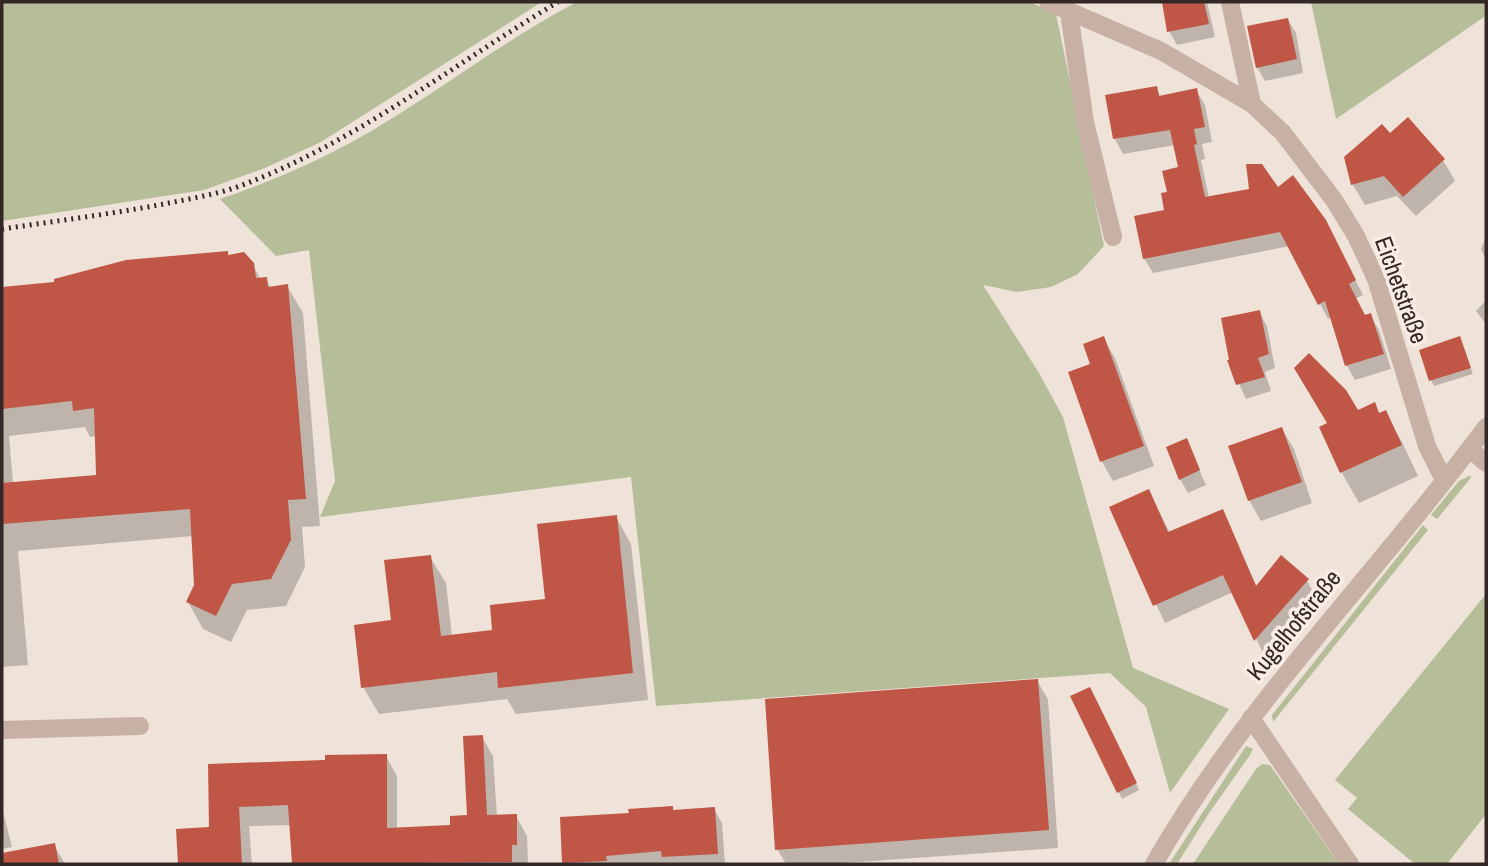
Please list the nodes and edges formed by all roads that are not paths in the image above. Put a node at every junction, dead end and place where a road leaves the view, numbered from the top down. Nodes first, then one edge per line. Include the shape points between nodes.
1 (1048, 2) edge
2 (1230, 2) edge
3 (1069, 12) junction
4 (1252, 104) junction
5 (1113, 237) dead end
6 (1486, 427) edge
7 (1470, 449) junction
8 (1486, 463) edge
9 (1444, 480) junction
10 (1251, 718) junction
11 (140, 726) dead end
12 (2, 730) edge
13 (1154, 864) edge
14 (1350, 864) edge

1 - 3 street, Eichetstraße
2 - 4 street
3 - 4 street, Eichetstraße via 1161,51
3 - 5 street via 1085,122
4 - 9 street, Eichetstraße via 1283,133 1356,236 1376,279 1427,446
6 - 7 street, Kugelhofstraße
7 - 8 street
7 - 9 street, Kugelhofstraße
9 - 10 street, Kugelhofstraße
10 - 13 street, Kugelhofstraße
10 - 14 street
11 - 12 street

